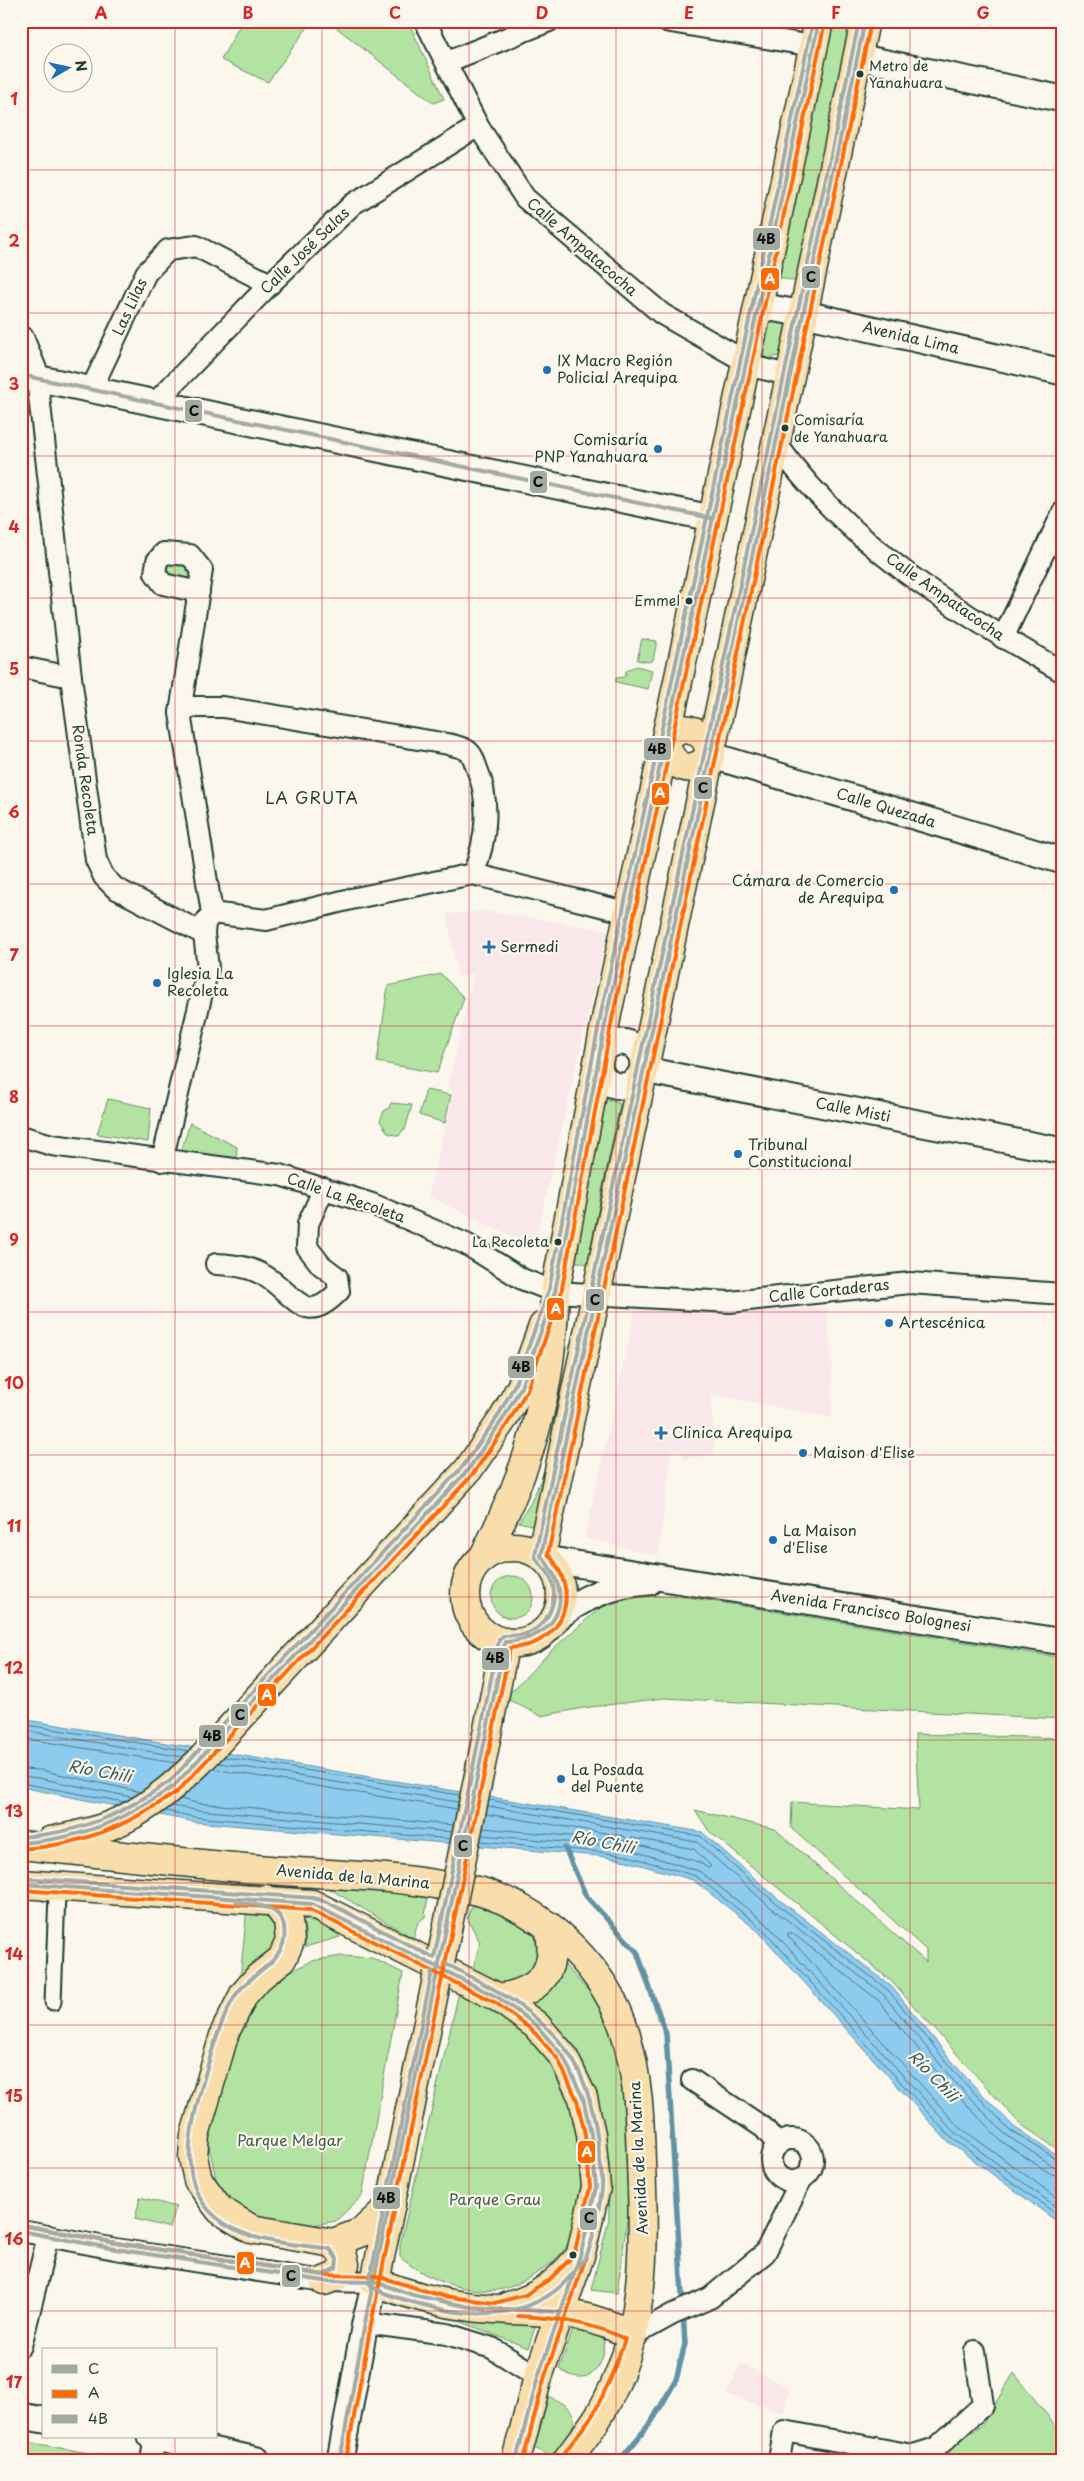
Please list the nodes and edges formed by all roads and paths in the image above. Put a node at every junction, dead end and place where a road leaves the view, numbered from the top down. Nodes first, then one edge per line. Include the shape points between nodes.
1 (424, 21) edge
2 (549, 21) edge
3 (665, 21) edge
4 (865, 21) edge
5 (816, 34) edge
6 (857, 57) junction
7 (447, 62) junction
8 (1063, 99) edge
9 (478, 126) junction
10 (270, 284) junction
11 (759, 306) junction
12 (805, 314) junction
13 (21, 339) edge
14 (746, 362) junction
15 (791, 369) junction
16 (1063, 372) edge
17 (29, 377) edge
18 (91, 390) junction
19 (155, 403) junction
20 (776, 443) junction
21 (1063, 512) edge
22 (711, 518) junction
23 (199, 592) dead end
24 (1003, 638) junction
25 (21, 667) edge
26 (1063, 672) edge
27 (71, 677) junction
28 (180, 713) junction
29 (665, 741) junction
30 (710, 755) junction
31 (1063, 861) edge
32 (473, 874) junction
33 (212, 913) junction
34 (628, 913) junction
35 (204, 934) junction
36 (599, 1058) junction
37 (644, 1070) junction
38 (21, 1136) edge
39 (1063, 1151) edge
40 (162, 1161) junction
41 (324, 1188) junction
42 (216, 1264) dead end
43 (555, 1292) junction
44 (1063, 1294) edge
45 (596, 1295) junction
46 (484, 1556) junction
47 (543, 1557) junction
48 (678, 1580) junction
49 (552, 1622) junction
50 (505, 1642) junction
51 (1063, 1642) edge
52 (21, 1844) edge
53 (21, 1886) edge
54 (266, 1899) junction
55 (549, 1926) junction
56 (499, 1998) junction
57 (53, 2002) dead end
58 (692, 2080) dead end
59 (778, 2144) junction
60 (801, 2180) junction
61 (390, 2205) junction
62 (21, 2231) edge
63 (48, 2236) junction
64 (333, 2243) junction
65 (580, 2253) junction
66 (324, 2281) junction
67 (375, 2282) junction
68 (495, 2309) junction
69 (561, 2312) junction
70 (365, 2323) junction
71 (633, 2336) junction
72 (21, 2346) edge
73 (975, 2352) dead end
74 (538, 2377) junction
75 (21, 2416) edge
76 (42, 2420) edge
77 (155, 2438) edge
78 (151, 2460) edge
79 (257, 2460) edge
80 (340, 2460) edge
81 (516, 2460) edge
82 (567, 2460) edge
83 (779, 2460) edge

1 - 7 street, Calle Ampatacocha
2 - 7 street
3 - 5 street
4 - 6 main road
5 - 11 main road
6 - 8 street
6 - 12 main road
7 - 9 street, Calle Ampatacocha
9 - 10 street, Calle José Salas via 353,204
9 - 14 street, Calle Ampatacocha via 524,198 662,314
10 - 18 street, Las Lilas via 196,246 168,250 146,273
10 - 19 street, Calle José Salas
11 - 12 street, Avenida Lima
11 - 14 main road
12 - 15 main road
12 - 16 street, Avenida Lima
13 - 17 street, Ronda Recoleta
14 - 15 street, Calle Ampatacocha via 767,371
14 - 22 main road
15 - 20 main road
17 - 18 street
17 - 27 street, Ronda Recoleta
18 - 19 street
19 - 22 street
20 - 24 street, Calle Ampatacocha via 793,467 847,522 903,572
20 - 30 main road
21 - 24 street
22 - 29 main road
23 - 28 street
24 - 26 street, Calle Ampatacocha
25 - 27 street
27 - 35 street, Ronda Recoleta via 96,860 104,877 116,888
28 - 32 street via 191,707 224,706 448,744 466,750 471,754 482,780 486,814 482,851
28 - 33 street
29 - 30 main road via 667,752 682,767 693,768 703,764
29 - 34 main road
30 - 31 street, Calle Quezada
30 - 37 main road
32 - 33 street via 266,920
32 - 34 street
33 - 35 street via 205,924
34 - 36 main road
35 - 40 street via 208,968
36 - 37 street via 605,1048 627,1042 644,1058
36 - 43 main road
37 - 39 street, Calle Misti
37 - 45 main road
38 - 40 street, Calle La Recoleta via 52,1146
40 - 41 street, Calle La Recoleta via 280,1175
41 - 42 street via 308,1224 307,1247 337,1277 338,1291 327,1304 316,1309 302,1307 258,1272 239,1265
41 - 43 street, Calle La Recoleta via 372,1204 466,1244 522,1279
43 - 45 street, Calle La Recoleta
43 - 46 main road via 547,1384 537,1429 516,1490
43 - 52 main road via 521,1387 468,1470 174,1786 111,1825 44,1842
44 - 45 street, Calle Cortaderas via 910,1283 730,1302
45 - 47 main road
46 - 47 main road via 499,1548 517,1546
46 - 50 main road via 470,1573 466,1584 466,1606 484,1634
47 - 48 street, Avenida Francisco Bolognesi
47 - 49 main road via 557,1575 561,1594 559,1609
48 - 49 street, Avenida Francisco Bolognesi via 636,1582 608,1588 580,1601
48 - 51 street, Avenida Francisco Bolognesi
49 - 50 main road via 535,1638
50 - 61 main road, bridge
52 - 55 main road, Avenida de la Marina via 431,1883 484,1893 522,1909
53 - 54 main road, Avenida de la Marina
53 - 57 street via 57,1894
54 - 56 main road, Avenida de la Marina via 304,1902 324,1908
54 - 64 main road via 277,1905 288,1920 290,1941 282,1959 244,1994 230,2020 197,2126 193,2144 195,2169 211,2200 239,2223 262,2232
55 - 56 main road via 553,1947 549,1967 537,1984 520,1995
55 - 71 main road, Avenida de la Marina via 582,1956 608,1994 626,2033 635,2072 644,2237
56 - 65 main road, Avenida de la Marina via 536,2025 563,2056 583,2098 592,2134 596,2187
58 - 59 street via 764,2128
59 - 60 street via 771,2156 773,2169 782,2179
59 - 60 street via 784,2140 798,2140 810,2148 814,2163 812,2170
60 - 71 street via 765,2253 710,2298
61 - 64 main road via 362,2232
61 - 67 main road
62 - 63 street
63 - 66 street via 115,2250
63 - 72 street
64 - 66 main road via 342,2253 344,2264 337,2276
65 - 68 main road via 575,2263 554,2284 528,2301
65 - 69 main road, Avenida de la Marina
66 - 67 street
67 - 68 main road via 442,2302
67 - 70 street
68 - 69 main road
69 - 71 main road via 598,2320
69 - 74 main road, Avenida de la Marina
70 - 74 street via 447,2334 492,2348
70 - 80 street
71 - 82 main road, Avenida de la Marina via 616,2383 599,2416
73 - 83 street via 983,2404 936,2448 913,2455 784,2431
74 - 81 main road, Avenida de la Marina
75 - 76 street
77 - 78 street
77 - 79 street

